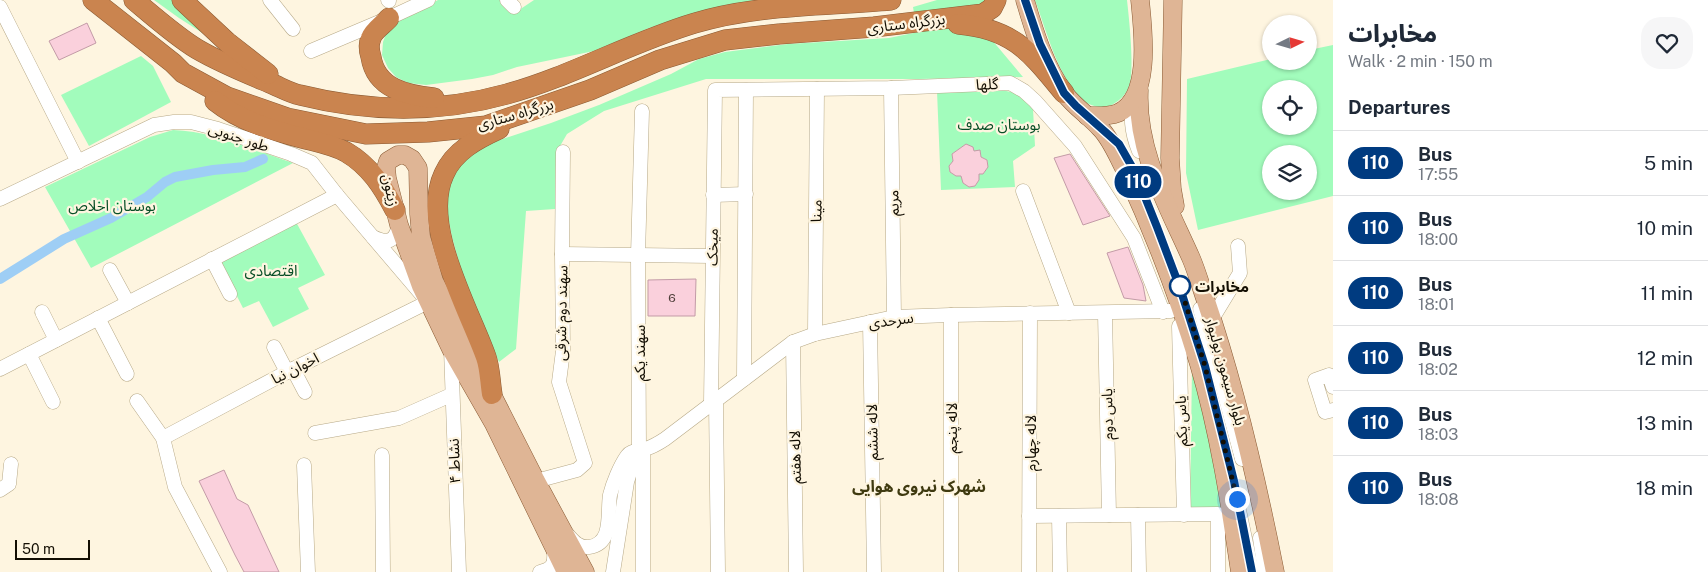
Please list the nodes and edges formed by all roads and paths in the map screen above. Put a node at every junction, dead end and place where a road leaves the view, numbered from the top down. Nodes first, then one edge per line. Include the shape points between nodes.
1 (93, 0) edge
2 (134, 0) edge
3 (182, 0) edge
4 (270, 0) edge
5 (428, 0) edge
6 (891, 0) edge
7 (996, 0) edge
8 (1025, 0) edge
9 (1140, 0) edge
10 (1147, 0) edge
11 (1173, 0) edge
12 (389, 6) edge
13 (0, 7) edge
14 (192, 8) edge
15 (914, 23) junction
16 (293, 29) dead end
17 (1143, 37) junction
18 (311, 51) dead end
19 (183, 73) junction
20 (891, 88) junction
21 (817, 89) junction
22 (715, 90) joint
23 (746, 90) junction
24 (1138, 90) junction
25 (1064, 93) junction
26 (298, 95) junction
27 (481, 100) junction
28 (548, 105) junction
29 (642, 111) dead end
30 (1087, 116) junction
31 (1101, 129) junction
32 (563, 152) dead end
33 (78, 162) junction
34 (1023, 191) dead end
35 (746, 194) junction
36 (337, 195) junction
37 (712, 195) junction
38 (0, 199) edge
39 (397, 218) junction
40 (373, 237) junction
41 (1238, 246) dead end
42 (562, 254) junction
43 (638, 255) junction
44 (712, 256) junction
45 (212, 259) junction
46 (1191, 259) junction
47 (110, 270) dead end
48 (230, 294) dead end
49 (428, 302) junction
50 (128, 303) junction
51 (42, 312) dead end
52 (1163, 312) junction
53 (1030, 313) junction
54 (1069, 313) junction
55 (1105, 313) junction
56 (951, 315) junction
57 (894, 317) junction
58 (98, 318) junction
59 (1180, 318) junction
60 (1212, 319) junction
61 (870, 322) junction
62 (815, 334) junction
63 (56, 340) junction
64 (793, 342) junction
65 (274, 347) dead end
66 (451, 349) junction
67 (29, 354) junction
68 (0, 369) edge
69 (290, 371) junction
70 (127, 374) dead end
71 (744, 379) junction
72 (1333, 387) edge
73 (305, 392) dead end
74 (492, 394) junction
75 (451, 395) junction
76 (137, 401) dead end
77 (53, 402) dead end
78 (714, 402) junction
79 (1333, 410) edge
80 (315, 432) dead end
81 (164, 438) junction
82 (641, 450) junction
83 (382, 455) dead end
84 (11, 464) dead end
85 (304, 465) dead end
86 (536, 482) junction
87 (0, 490) edge
88 (1108, 515) junction
89 (1138, 515) junction
90 (1029, 516) junction
91 (1059, 516) junction
92 (1184, 516) junction
93 (562, 528) junction
94 (554, 551) junction
95 (220, 572) edge
96 (308, 572) edge
97 (383, 572) edge
98 (458, 572) edge
99 (540, 572) edge
100 (566, 572) edge
101 (585, 572) edge
102 (613, 572) edge
103 (643, 572) edge
104 (718, 572) edge
105 (796, 572) edge
106 (874, 572) edge
107 (951, 572) edge
108 (1029, 572) edge
109 (1060, 572) edge
110 (1139, 572) edge
111 (1218, 572) edge
112 (1240, 572) edge
113 (1252, 572) edge
114 (1265, 572) edge
115 (1275, 572) edge

1 - 19 highway, بزرگراه ستاری
2 - 26 highway, بزرگراه ستاری via 196,48
3 - 14 highway
4 - 16 street
5 - 12 street
6 - 27 highway, بزرگراه ستاری via 778,7 697,22 651,37 531,86
7 - 15 highway, بزرگراه ستاری via 992,8 983,14
8 - 25 main road, بلوار سیمون بولیوار via 1040,44
9 - 17 main road
10 - 17 main road
11 - 46 main road via 1170,174 1177,213
12 - 18 street
12 - 27 highway via 371,36 369,48 371,62 388,87 432,98
13 - 33 street
14 - 26 highway via 247,59
15 - 25 highway via 972,25 993,30 1010,38 1034,57
15 - 28 highway, بزرگراه ستاری via 725,40 660,60
17 - 24 main road, بلوار سیمون بولیوار
19 - 28 highway, بزرگراه ستاری via 227,97 287,118 366,134 486,126
19 - 39 highway via 223,107 247,121 346,152 383,186
20 - 21 street, گلها
20 - 52 street, گلها via 1010,83 1024,91 1075,146 1122,218 1137,245
20 - 57 street, مریم
21 - 23 street, گلها
21 - 62 street, مینا
22 - 23 street, گلها
22 - 37 street, میخک
23 - 35 street
24 - 30 main road via 1131,103 1120,112 1102,117
24 - 46 main road, بلوار سیمون بولیوار via 1141,133 1147,156
24 - 114 street via 1131,115 1137,148 1192,281 1246,473
25 - 30 main road, بلوار سیمون بولیوار
26 - 27 highway, بزرگراه ستاری via 366,107 404,109
28 - 74 highway via 462,150 450,162 439,191 438,207 445,252 486,358
29 - 43 street, سهند يكم
30 - 31 main road, بلوار سیمون بولیوار
31 - 59 main road, بلوار سیمون بولیوار via 1125,171 1165,264
31 - 113 street via 1119,144 1135,172 1180,288 1222,431
32 - 42 street
33 - 36 street, طور جنوبی via 154,125 191,122 306,159 323,174
33 - 38 street, طور جنوبی
34 - 54 street
35 - 37 street
35 - 71 street
36 - 40 street, طور جنوبی
36 - 45 street
37 - 44 street, میخک
39 - 40 street via 397,234 393,239
39 - 49 main road, زیتون
39 - 74 main road, زیتون via 386,168 392,158 406,155 418,168 421,237 434,280
40 - 49 street, طور جنوبی
41 - 60 street via 1240,273
42 - 43 street
42 - 86 street, سهند دوم شرقی via 563,351 559,382 585,463 577,470
43 - 44 street
43 - 82 street, سهند يكم
44 - 78 street, میخک
45 - 48 street
45 - 50 street
46 - 60 main road, بلوار سیمون بولیوار
47 - 50 street
49 - 66 main road, زیتون
49 - 69 street, اخوان نیا
50 - 58 street
51 - 63 street
52 - 55 street, سرحدی
52 - 59 street, سرحدی
53 - 54 street, سرحدی
53 - 56 street, سرحدی
53 - 90 street, لاله چهارم
54 - 55 street, سرحدی
55 - 88 street, یاس دوم
56 - 57 street, سرحدی
56 - 107 street, لاله پنجم
57 - 61 street, سرحدی
58 - 63 street
58 - 70 street
59 - 92 street, یاس یکم
59 - 112 main road, بلوار سیمون بولیوار via 1200,366
60 - 115 main road, بلوار سیمون بولیوار via 1241,421
61 - 62 street, سرحدی
61 - 106 street, لاله ششم
62 - 64 street, سرحدی
63 - 67 street
64 - 71 street, سرحدی
64 - 105 street, لاله هفتم
65 - 69 street
66 - 75 street, نشاط ۴
66 - 94 main road, زیتون via 494,424
67 - 68 street
67 - 77 street
69 - 73 street
69 - 81 street, اخوان نیا
71 - 78 street, سرحدی
72 - 79 street via 1329,375 1315,380 1325,412
74 - 86 main road, زیتون
75 - 80 street via 400,418
75 - 98 street, نشاط ۴
76 - 81 street
78 - 82 street, سرحدی via 665,439
78 - 104 street, میخک
81 - 95 street via 175,487
82 - 93 street, سرحدی via 628,454 620,468 610,494 607,531 600,543 587,548 580,546
82 - 102 street via 628,482
82 - 103 street, سهند يكم
83 - 97 street
84 - 87 street via 9,484
85 - 96 street
86 - 93 main road, زیتون
88 - 89 street
88 - 91 street
89 - 92 street
89 - 110 street
90 - 91 street
90 - 108 street, لاله چهارم
91 - 109 street
92 - 111 street via 1218,514
93 - 101 main road, زیتون
94 - 99 street via 555,562 550,569
94 - 100 main road, زیتون

